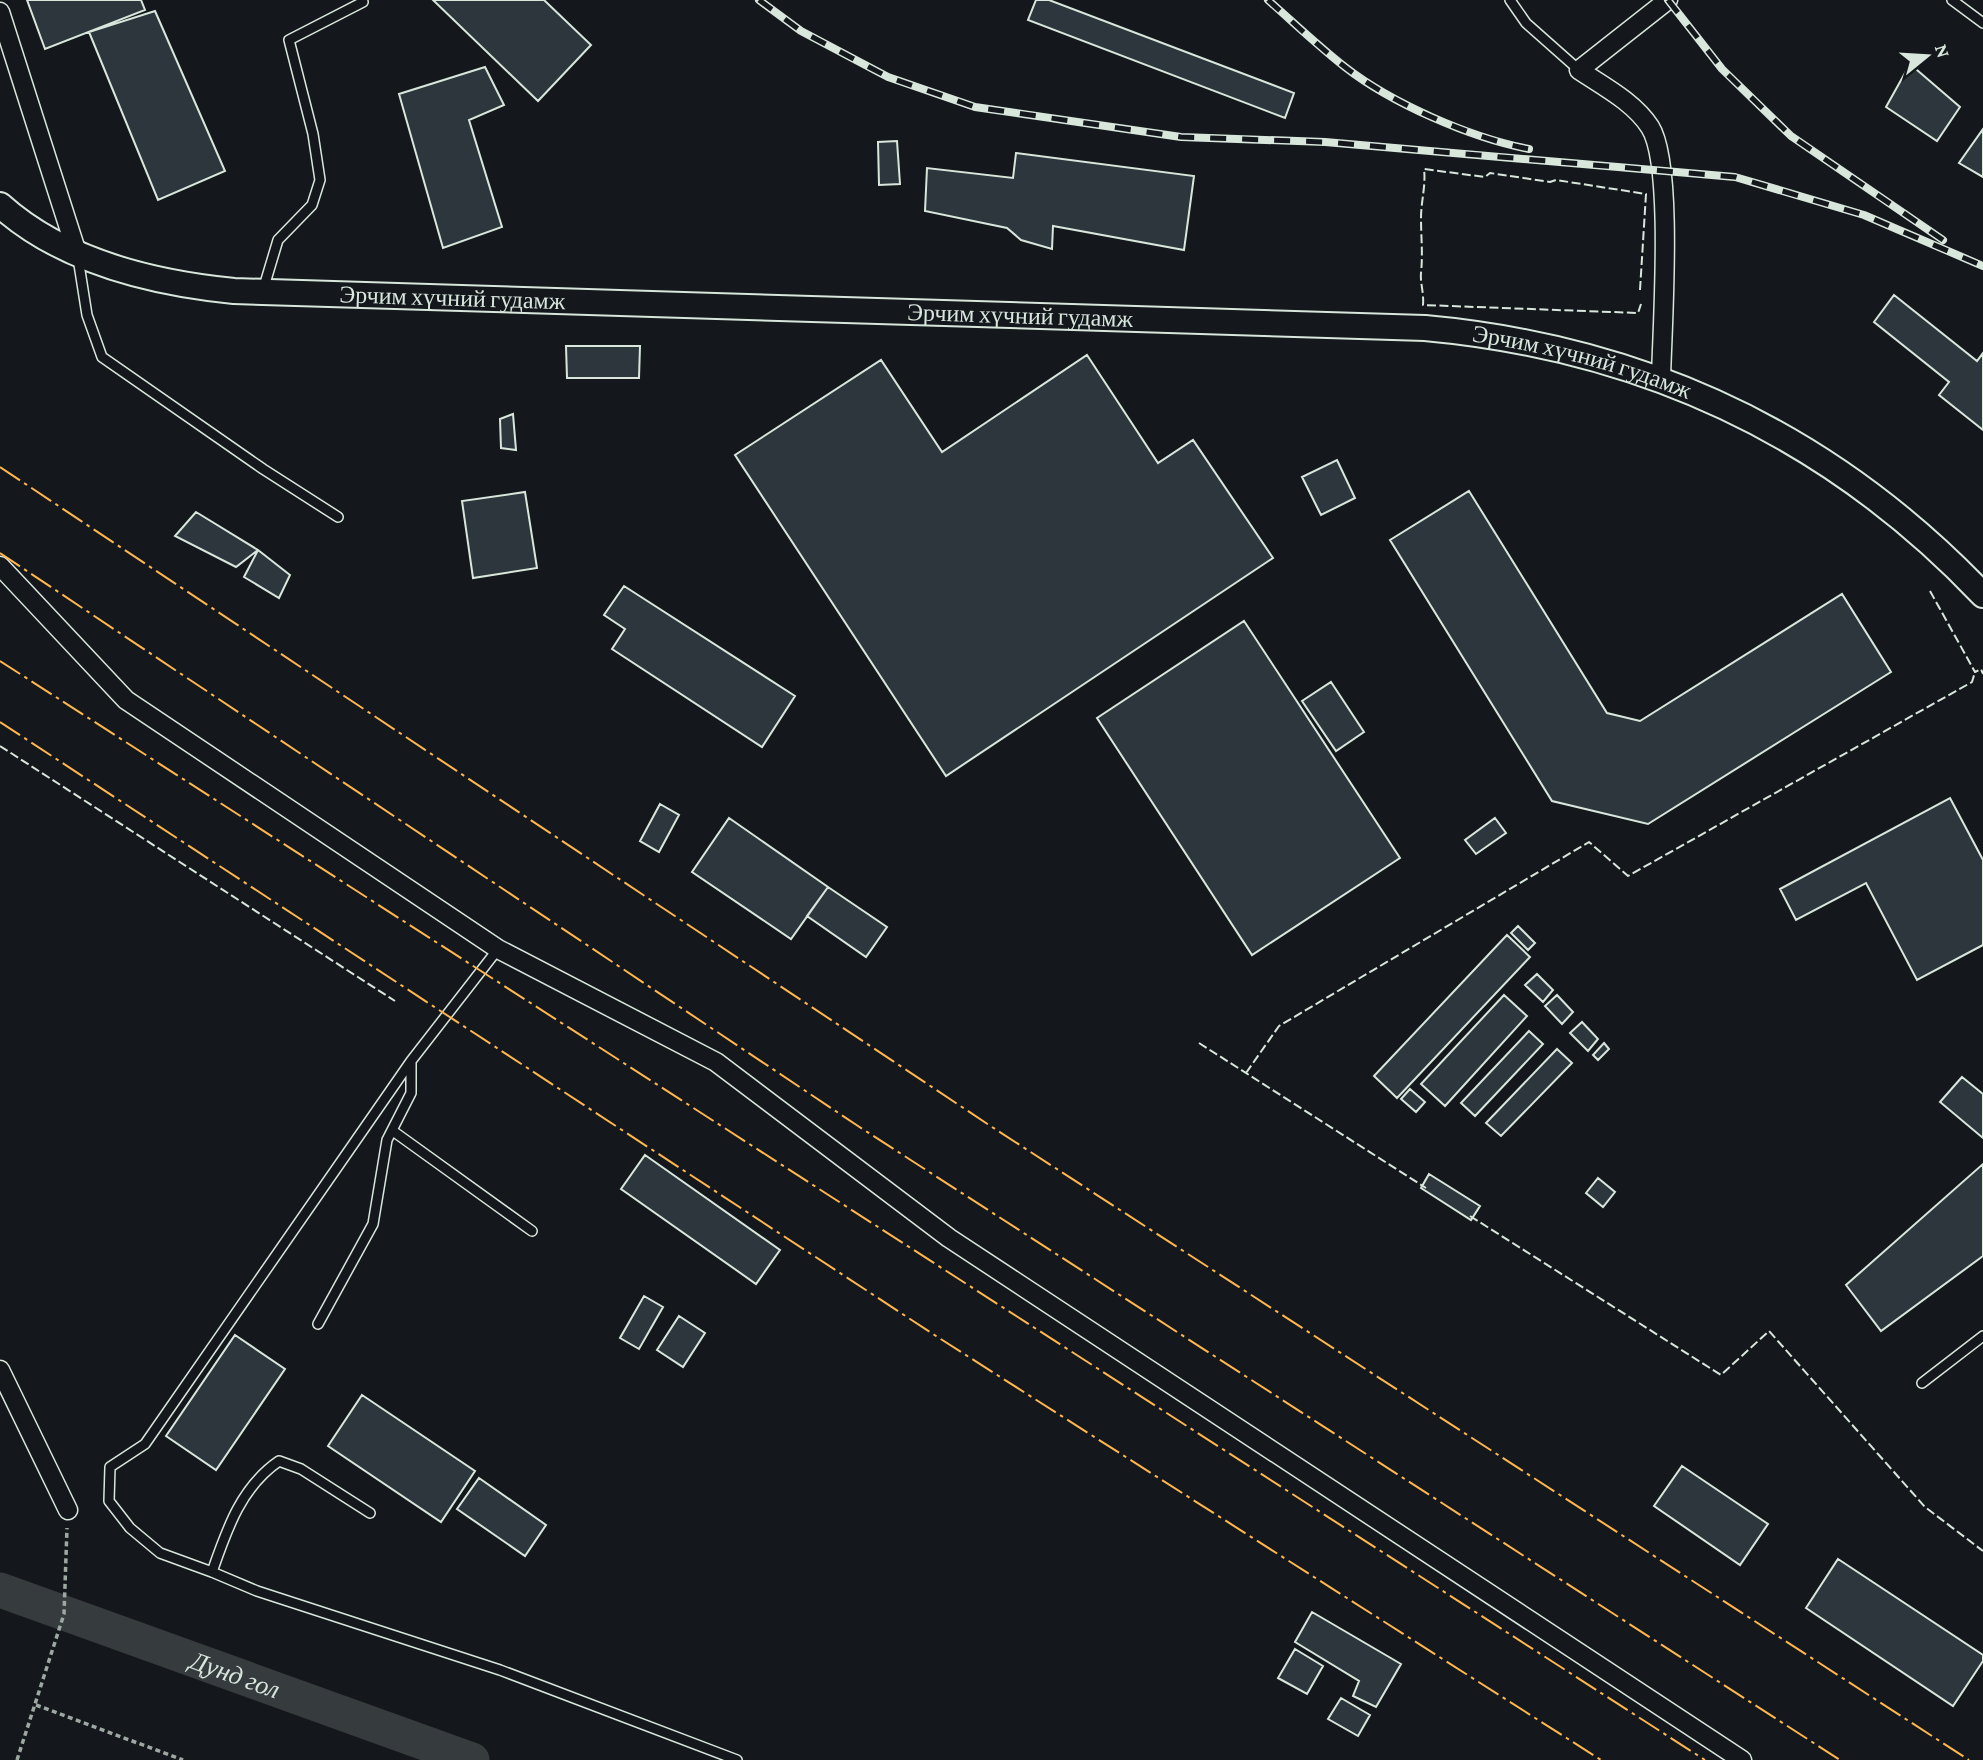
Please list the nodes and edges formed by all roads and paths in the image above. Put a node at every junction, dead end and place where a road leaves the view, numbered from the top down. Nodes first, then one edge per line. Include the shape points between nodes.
1 (1510, 0) edge
2 (1668, 0) edge
3 (1952, 0) edge
4 (363, 2) dead end
5 (0, 12) edge
6 (1983, 23) edge
7 (1579, 70) junction
8 (0, 205) edge
9 (77, 253) junction
10 (262, 294) junction
11 (1661, 379) junction
12 (338, 517) dead end
13 (0, 566) edge
14 (1983, 595) edge
15 (498, 949) junction
16 (411, 1061) junction
17 (393, 1131) junction
18 (531, 1231) dead end
19 (318, 1324) dead end
20 (1983, 1336) edge
21 (0, 1370) edge
22 (1922, 1383) dead end
23 (68, 1510) joint
24 (370, 1513) dead end
25 (212, 1572) junction
26 (36, 1704) junction
27 (17, 1760) edge
28 (183, 1760) edge
29 (737, 1760) edge
30 (1742, 1760) edge

1 - 7 lane via 1525,23
2 - 7 street
3 - 6 lane
4 - 10 lane via 289,40 320,180 312,205 278,240
5 - 9 street
7 - 11 street via 1642,116 1660,152
8 - 9 main road, Эрчим хүчний гудамж via 27,227
9 - 10 main road, Эрчим хүчний гудамж via 157,280
9 - 12 lane via 87,315 102,357
10 - 11 main road, Эрчим хүчний гудамж via 1425,328 1560,348
11 - 14 main road, Эрчим хүчний гудамж via 1743,414 1836,469 1925,536
13 - 15 street via 126,699
15 - 16 lane
15 - 30 street via 716,1062 949,1238
16 - 17 lane via 411,1093
16 - 25 lane via 145,1444 110,1467 109,1501 130,1528 160,1553
17 - 18 lane
17 - 19 lane via 387,1140 373,1224
20 - 22 lane
21 - 23 street
23 - 26 path via 64,1614
24 - 25 lane via 301,1469 279,1461 258,1475 230,1522
25 - 29 lane via 500,1670
26 - 27 path
26 - 28 path

